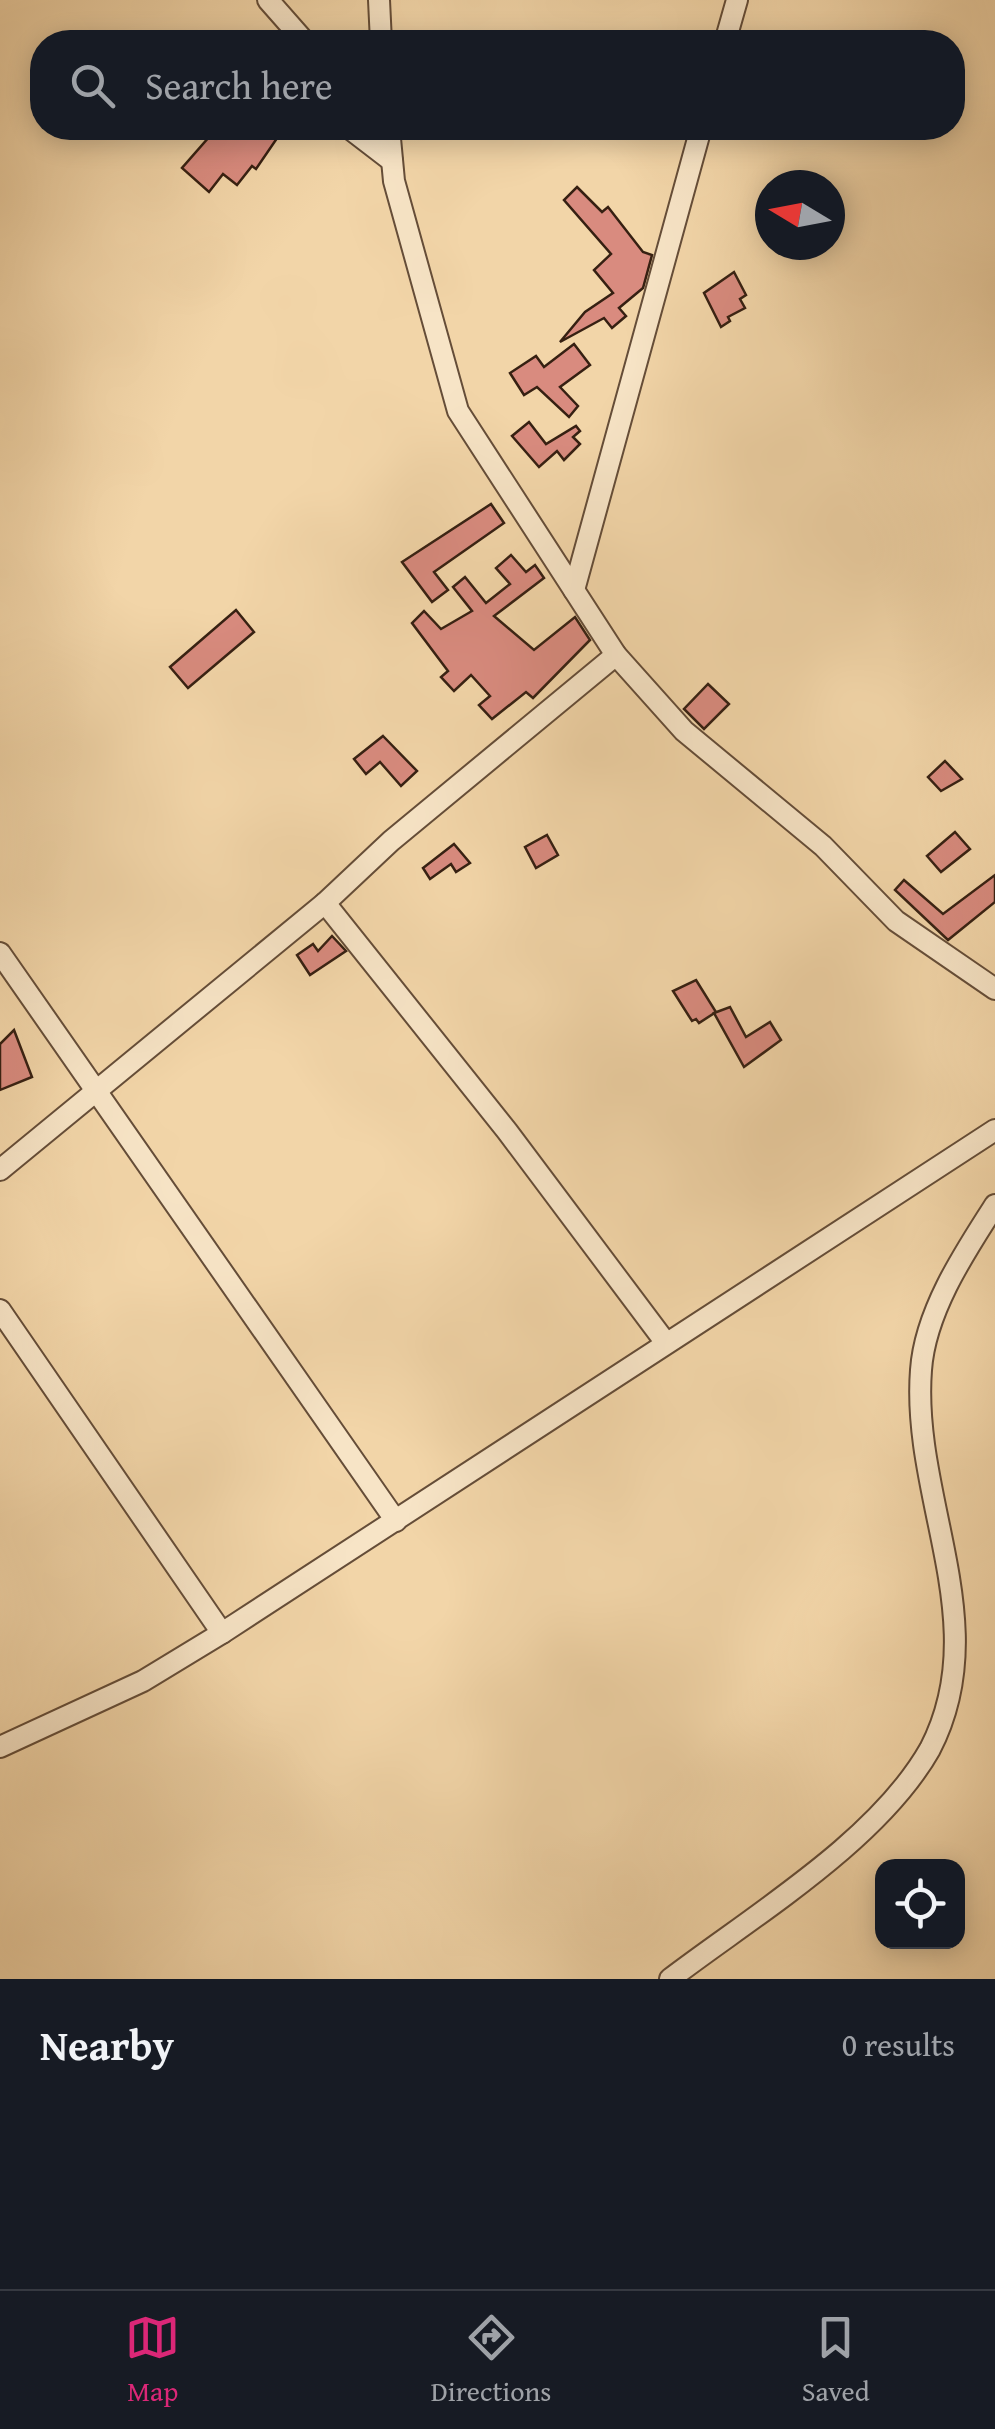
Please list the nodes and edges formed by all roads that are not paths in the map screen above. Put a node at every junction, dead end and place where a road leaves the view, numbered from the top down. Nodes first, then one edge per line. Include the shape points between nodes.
1 (268, 0) edge
2 (379, 0) edge
3 (737, 0) edge
4 (294, 30) edge
5 (380, 30) edge
6 (728, 30) edge
7 (388, 140) edge
8 (698, 140) edge
9 (574, 590) junction
10 (616, 655) junction
11 (325, 903) junction
12 (0, 953) edge
13 (995, 990) edge
14 (94, 1089) junction
15 (995, 1130) edge
16 (0, 1170) edge
17 (995, 1205) edge
18 (0, 1310) edge
19 (666, 1343) junction
20 (396, 1522) junction
21 (222, 1633) junction
22 (1, 1744) edge
23 (670, 1979) edge

1 - 4 street
2 - 5 street
3 - 6 street
7 - 9 street via 458,410
8 - 9 street
9 - 10 street
10 - 11 street
10 - 13 street via 684,731 824,846 896,921
11 - 14 street
11 - 19 street
12 - 14 street
14 - 16 street
14 - 20 street
15 - 19 street
17 - 23 street via 935,1313 921,1370 922,1422 958,1604 954,1687 945,1719 906,1786 834,1854
18 - 21 street
19 - 20 street
20 - 21 street
21 - 22 street via 143,1681

